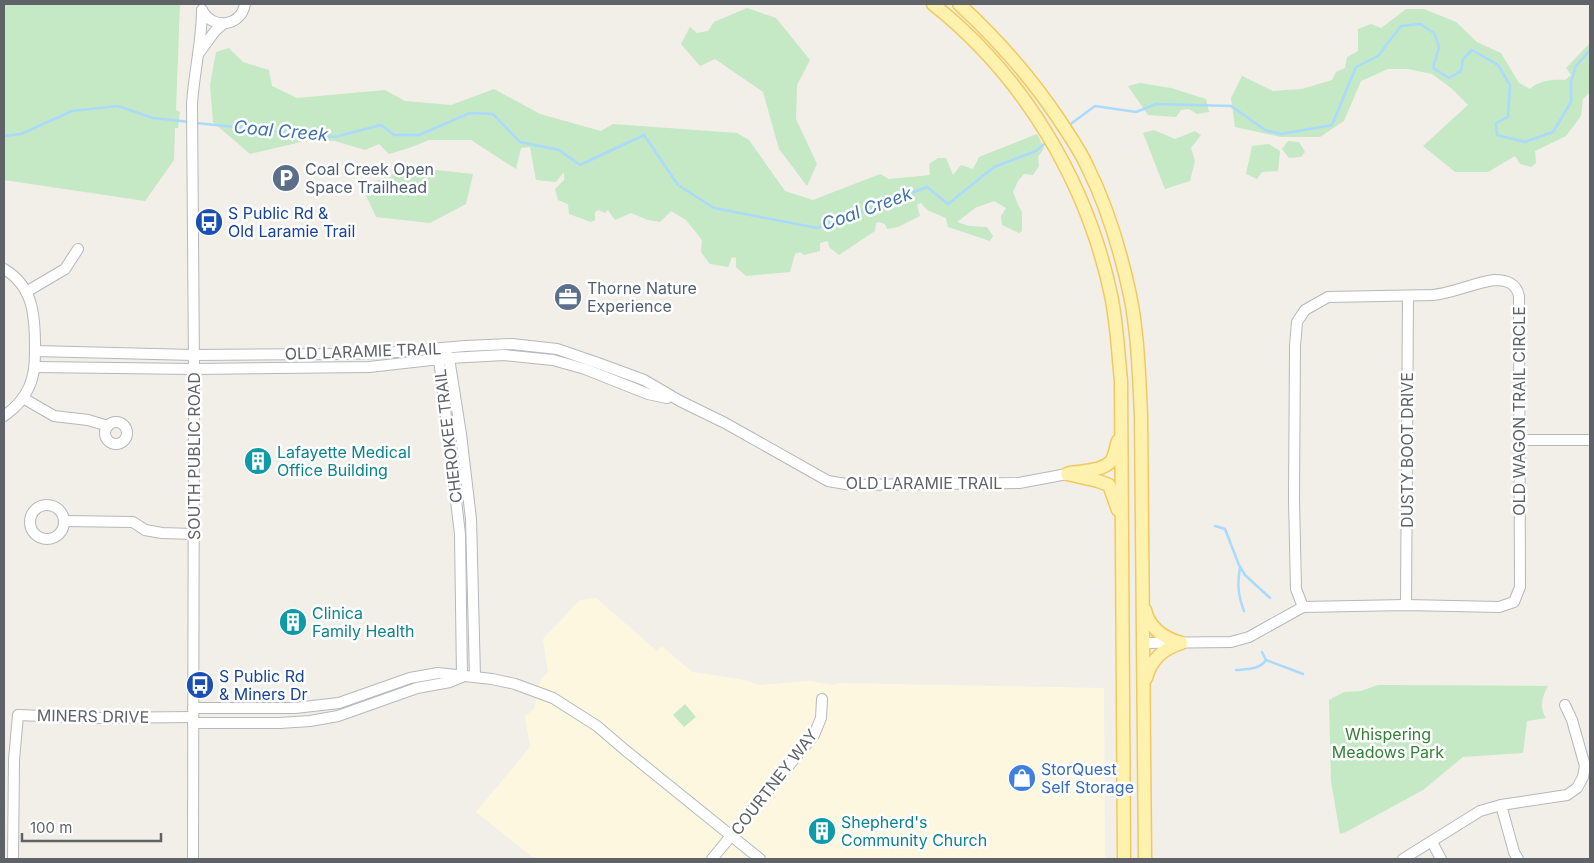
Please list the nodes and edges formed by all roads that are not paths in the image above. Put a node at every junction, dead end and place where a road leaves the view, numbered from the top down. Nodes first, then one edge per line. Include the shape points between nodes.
1 (245, 4) edge
2 (933, 4) edge
3 (958, 4) edge
4 (202, 7) edge
5 (223, 24) junction
6 (199, 54) junction
7 (78, 249) dead end
8 (4, 268) edge
9 (26, 292) junction
10 (1408, 296) junction
11 (442, 348) junction
12 (35, 351) junction
13 (194, 355) junction
14 (444, 359) junction
15 (34, 367) junction
16 (194, 370) junction
17 (23, 398) junction
18 (680, 402) junction
19 (4, 416) edge
20 (108, 426) dead end
21 (1121, 429) junction
22 (1520, 440) junction
23 (1590, 440) edge
24 (1067, 474) junction
25 (64, 521) dead end
26 (1122, 527) junction
27 (194, 534) junction
28 (1143, 603) junction
29 (1406, 605) junction
30 (1303, 607) junction
31 (1123, 612) junction
32 (1143, 643) junction
33 (1181, 643) junction
34 (462, 677) junction
35 (475, 677) junction
36 (1145, 683) junction
37 (822, 699) dead end
38 (1565, 705) dead end
39 (193, 716) junction
40 (1501, 804) junction
41 (732, 836) junction
42 (1432, 842) junction
43 (13, 859) edge
44 (193, 859) edge
45 (712, 859) edge
46 (760, 859) edge
47 (1124, 859) edge
48 (1145, 859) edge
49 (1403, 859) edge
50 (1441, 859) edge
51 (1518, 859) edge

1 - 5 street, SOUTH PUBLIC ROAD via 236,20
2 - 21 main road via 995,62 1034,113 1084,206 1098,246 1115,317 1121,381
3 - 28 main road via 1007,51 1050,105 1087,165 1118,250 1130,296 1139,364
4 - 5 street via 211,20
4 - 6 street, SOUTH PUBLIC ROAD
5 - 6 street, SOUTH PUBLIC ROAD
6 - 13 street, SOUTH PUBLIC ROAD via 192,104
7 - 9 street via 65,269
8 - 9 street
9 - 12 street via 35,317
10 - 22 street, OLD WAGON TRAIL CIRCLE via 1442,294 1494,280 1506,280 1517,290
10 - 29 street, DUSTY BOOT DRIVE
10 - 30 street, OLD WAGON TRAIL CIRCLE via 1328,297 1305,310 1298,322 1294,499 1296,589
11 - 13 street, OLD LARAMIE TRAIL via 385,353
11 - 14 street, CHEROKEE TRAIL
11 - 18 street, OLD LARAMIE TRAIL via 512,344 557,350 644,380
12 - 13 street, OLD LARAMIE TRAIL
12 - 15 street
13 - 16 street, SOUTH PUBLIC ROAD
14 - 16 street, OLD LARAMIE TRAIL via 368,367
14 - 18 street, OLD LARAMIE TRAIL via 504,355 553,360
14 - 34 street, CHEROKEE TRAIL via 460,534
14 - 35 street, CHEROKEE TRAIL via 461,434 471,519
15 - 16 street, OLD LARAMIE TRAIL
15 - 17 street
16 - 27 street, SOUTH PUBLIC ROAD
17 - 19 street
17 - 20 street via 54,416
18 - 24 street, OLD LARAMIE TRAIL via 725,422 828,481 852,485 1019,483
21 - 24 main road via 1112,459 1099,468
21 - 26 main road
22 - 23 street
22 - 29 street, OLD WAGON TRAIL CIRCLE via 1520,587 1514,602 1499,606
24 - 26 main road via 1109,485
25 - 27 street via 133,522 154,532
26 - 31 main road
27 - 39 street, SOUTH PUBLIC ROAD
28 - 32 main road
28 - 33 main road via 1156,630
29 - 30 street, OLD WAGON TRAIL CIRCLE
30 - 33 street, OLD WAGON TRAIL CIRCLE via 1249,637 1230,642
31 - 32 main road via 1133,634
31 - 47 main road
32 - 33 street, OLD WAGON TRAIL CIRCLE
32 - 36 main road
33 - 36 main road via 1156,657 1148,669
34 - 35 street
34 - 39 street via 446,673 425,675 340,703
34 - 39 street via 310,722 280,724
35 - 41 street via 515,684 553,698 597,726
36 - 48 main road
37 - 41 street, COURTNEY WAY via 821,718 814,735
38 - 40 street via 1585,766 1577,788 1554,798
39 - 43 street, MINERS DRIVE via 92,718 18,715
39 - 44 street, SOUTH PUBLIC ROAD
40 - 42 street via 1480,811
40 - 51 street
41 - 45 street, COURTNEY WAY
41 - 46 street
42 - 49 street
42 - 50 street

